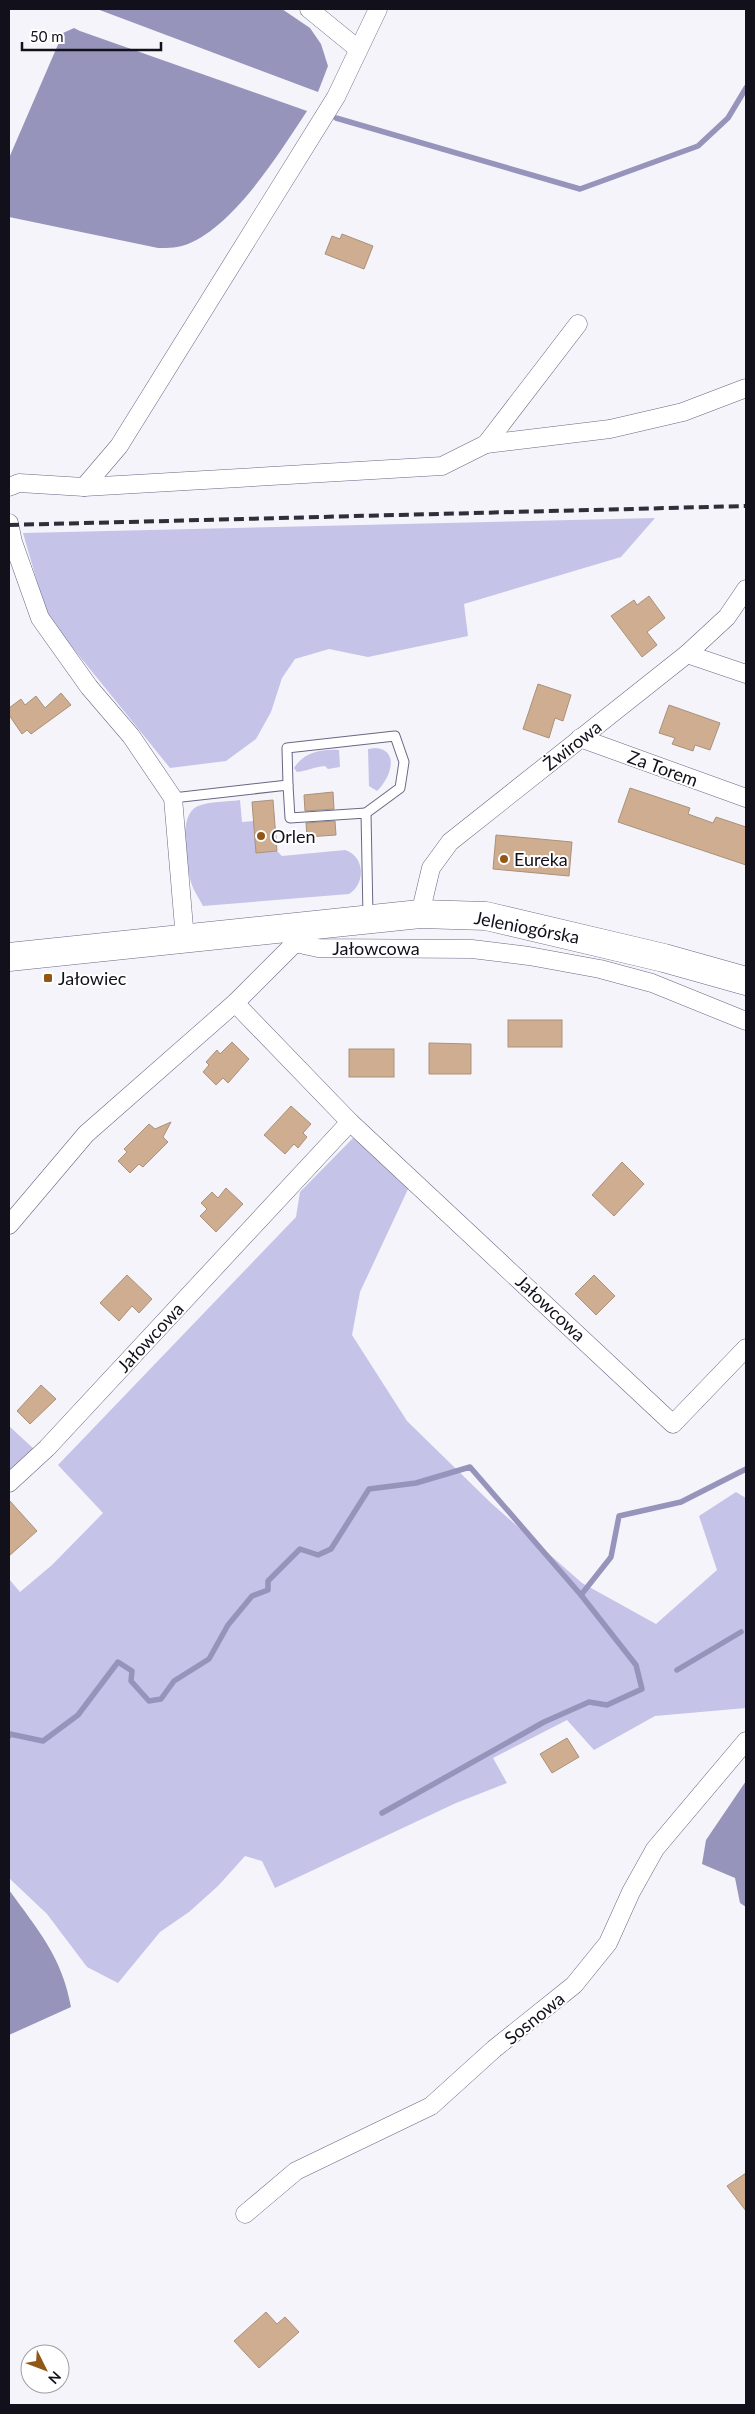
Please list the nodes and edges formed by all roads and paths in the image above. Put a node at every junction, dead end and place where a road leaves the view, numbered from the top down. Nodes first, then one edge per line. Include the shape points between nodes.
1 (309, 9) edge
2 (378, 9) edge
3 (358, 49) junction
4 (578, 324) dead end
5 (746, 388) edge
6 (486, 444) junction
7 (9, 487) edge
8 (84, 487) junction
9 (9, 523) edge
10 (746, 589) edge
11 (687, 654) junction
12 (746, 674) edge
13 (580, 738) junction
14 (288, 785) junction
15 (173, 798) junction
16 (746, 798) edge
17 (366, 813) junction
18 (420, 914) junction
19 (368, 919) junction
20 (299, 934) junction
21 (185, 939) junction
22 (9, 957) edge
23 (746, 981) edge
24 (235, 1003) junction
25 (746, 1021) edge
26 (350, 1122) junction
27 (9, 1225) edge
28 (746, 1348) edge
29 (9, 1483) edge
30 (746, 1741) edge
31 (245, 2214) dead end

1 - 3 street
2 - 3 street
3 - 8 street via 336,97 216,292 119,446
4 - 6 street
5 - 6 street via 683,412 610,429
6 - 8 street via 442,466
7 - 8 street via 18,483
9 - 15 street via 40,618 89,687 131,736
10 - 11 street, Żwirowa via 727,617
11 - 12 street
11 - 13 street, Żwirowa
13 - 16 street, Za Torem
13 - 18 street, Żwirowa via 450,842 431,868
14 - 15 lane
14 - 17 lane via 290,818
14 - 17 lane via 288,748 395,736 404,762 400,788
15 - 21 street
17 - 19 lane
18 - 19 main road, Jeleniogórska
18 - 23 main road, Jeleniogórska via 486,916
19 - 20 main road, Jeleniogórska
20 - 21 main road, Jeleniogórska
20 - 24 street
20 - 25 street, Jałowcowa via 318,948 472,949 600,969 652,983
21 - 22 main road, Jeleniogórska
24 - 26 street, Jałowcowa
24 - 27 street via 86,1134
26 - 28 street, Jałowcowa via 673,1424
26 - 29 street, Jałowcowa via 47,1448
30 - 31 street, Sosnowa via 655,1849 608,1943 574,1985 494,2049 432,2106 296,2171

